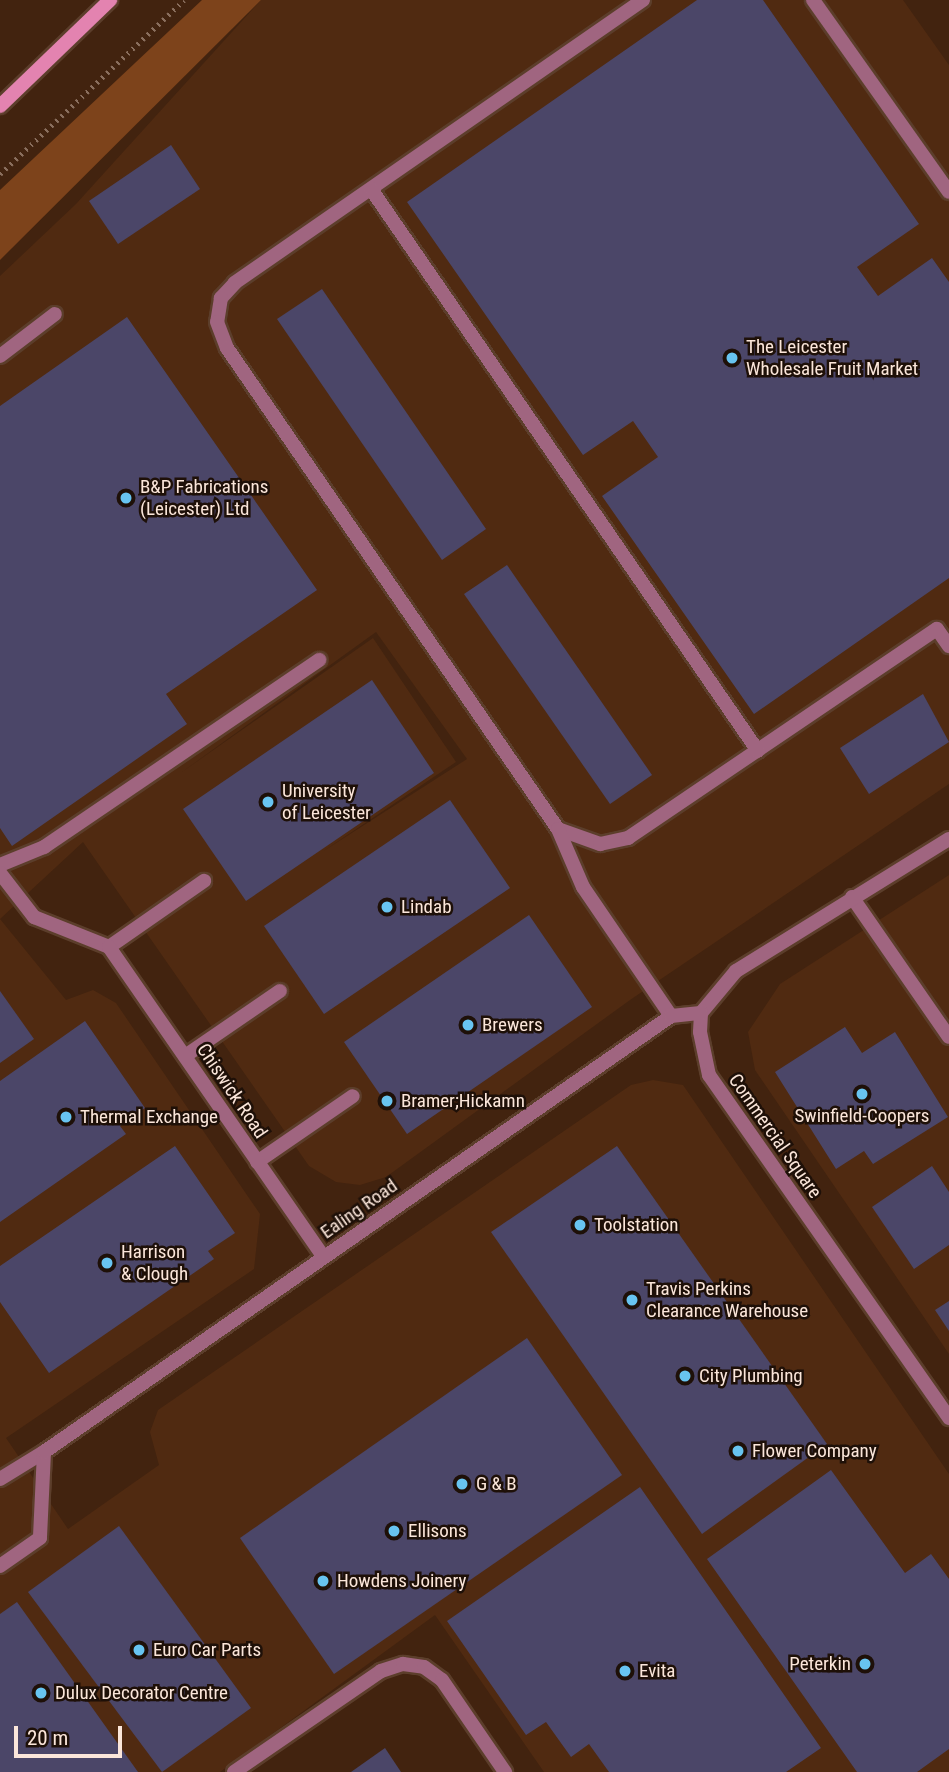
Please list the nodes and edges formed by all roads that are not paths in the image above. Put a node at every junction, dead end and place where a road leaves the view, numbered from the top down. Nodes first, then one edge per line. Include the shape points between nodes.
1 (110, 0) edge
2 (643, 0) edge
3 (813, 0) edge
4 (0, 106) edge
5 (371, 189) junction
6 (949, 191) edge
7 (55, 314) dead end
8 (0, 356) edge
9 (943, 624) edge
10 (949, 646) edge
11 (319, 660) dead end
12 (758, 751) junction
13 (558, 829) junction
14 (949, 839) edge
15 (0, 865) edge
16 (0, 873) edge
17 (204, 881) dead end
18 (852, 897) junction
19 (109, 947) junction
20 (280, 991) dead end
21 (701, 1013) junction
22 (671, 1016) junction
23 (949, 1037) edge
24 (185, 1056) junction
25 (353, 1096) dead end
26 (257, 1162) junction
27 (324, 1257) junction
28 (949, 1418) edge
29 (44, 1452) junction
30 (0, 1479) edge
31 (0, 1566) edge
32 (234, 1772) edge
33 (505, 1772) edge

1 - 4 main road
2 - 5 street
3 - 6 street
5 - 12 street
5 - 13 street via 234,283 221,298 217,322 227,348
7 - 8 street
9 - 10 street
9 - 12 street
11 - 15 street via 44,847
12 - 13 street via 628,838 600,844
13 - 22 street via 583,887
14 - 18 street
16 - 19 street via 34,917
17 - 19 street
18 - 21 street via 736,971
18 - 23 street
19 - 24 street, Chiswick Road
20 - 24 street
21 - 22 street, Ealing Road
21 - 28 street, Commercial Square via 709,1075
22 - 27 street, Ealing Road
24 - 26 street, Chiswick Road
25 - 26 street
26 - 27 street, Chiswick Road
27 - 29 street, Ealing Road
29 - 30 street, Ealing Road
29 - 31 street via 40,1538
32 - 33 street via 381,1671 403,1664 424,1667 442,1680

